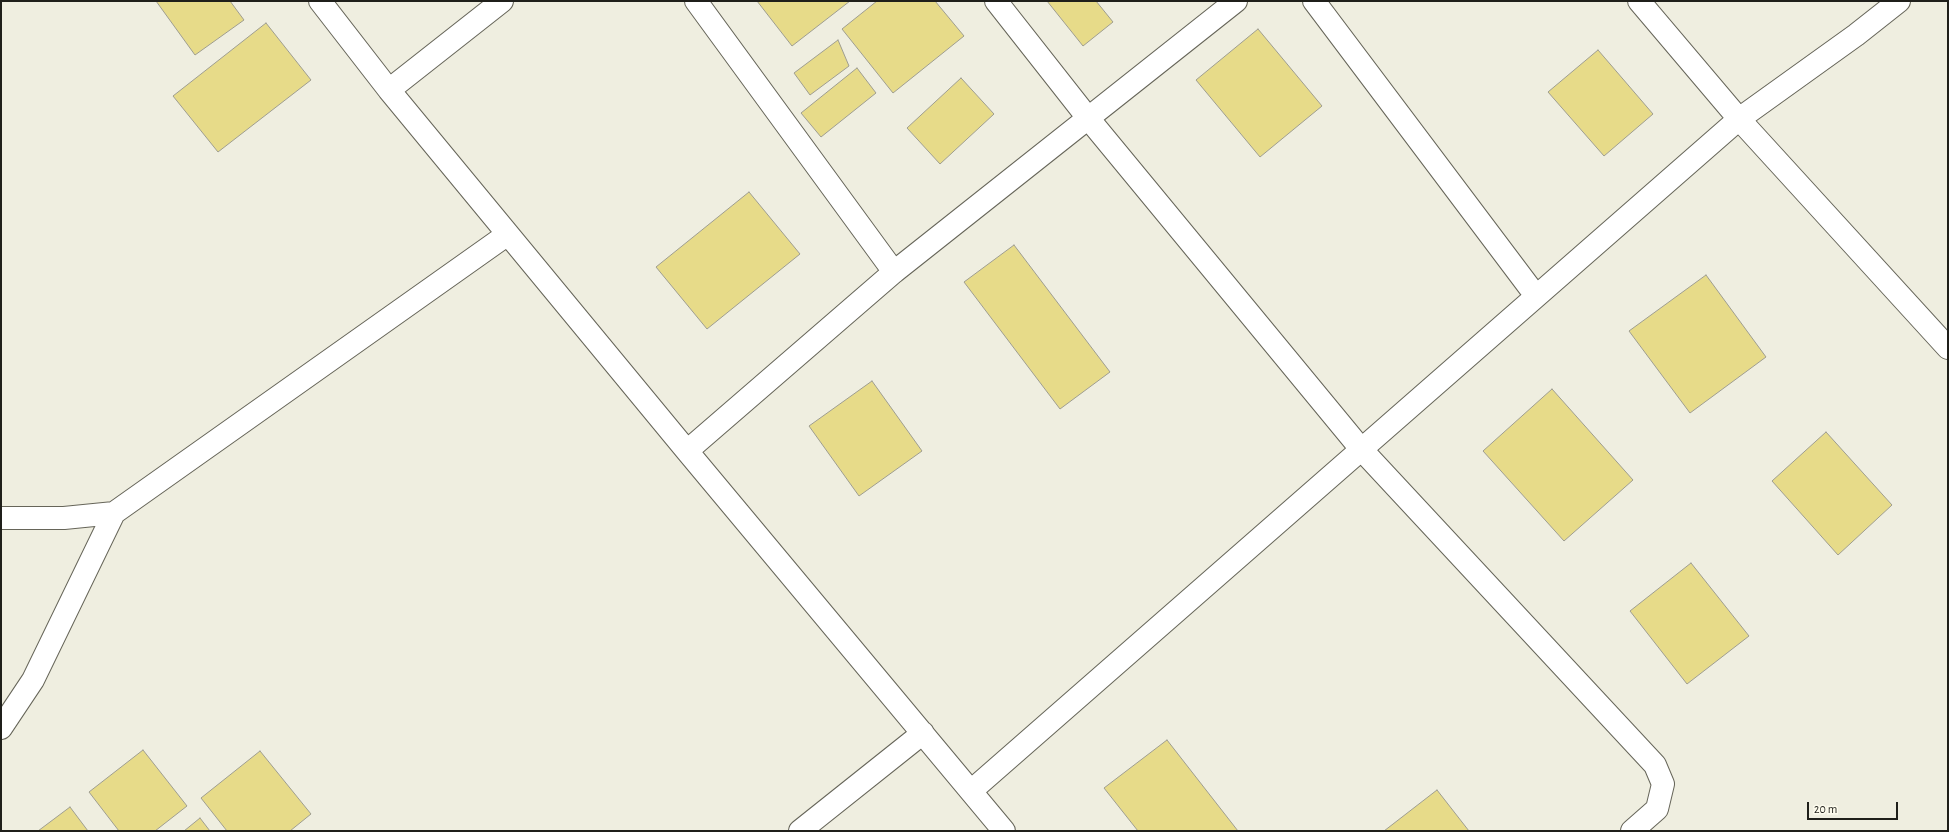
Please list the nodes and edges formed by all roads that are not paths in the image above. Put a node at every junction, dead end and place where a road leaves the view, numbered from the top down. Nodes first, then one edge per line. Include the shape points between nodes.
1 (320, 1) edge
2 (502, 1) edge
3 (696, 1) edge
4 (996, 1) edge
5 (1236, 1) edge
6 (1314, 1) edge
7 (1639, 1) edge
8 (1899, 1) edge
9 (389, 90) junction
10 (1088, 118) junction
11 (1739, 119) junction
12 (508, 234) junction
13 (894, 272) junction
14 (1536, 296) junction
15 (1948, 348) edge
16 (1361, 449) junction
17 (687, 451) junction
18 (114, 513) junction
19 (1, 518) edge
20 (1, 728) edge
21 (923, 733) junction
22 (971, 791) junction
23 (800, 831) edge
24 (1004, 831) edge
25 (1632, 831) edge

1 - 9 street
2 - 9 street
3 - 13 street
4 - 10 street
5 - 10 street
6 - 14 street
7 - 11 street
8 - 11 street
9 - 12 street
10 - 13 street
10 - 16 street
11 - 14 street
11 - 15 street
12 - 17 street
12 - 18 street
13 - 17 street
14 - 16 street
16 - 22 street
16 - 25 street via 1655,765 1663,784 1657,809
17 - 21 street
18 - 19 street via 64,518
18 - 20 street via 33,680
21 - 22 street
21 - 23 street
22 - 24 street

